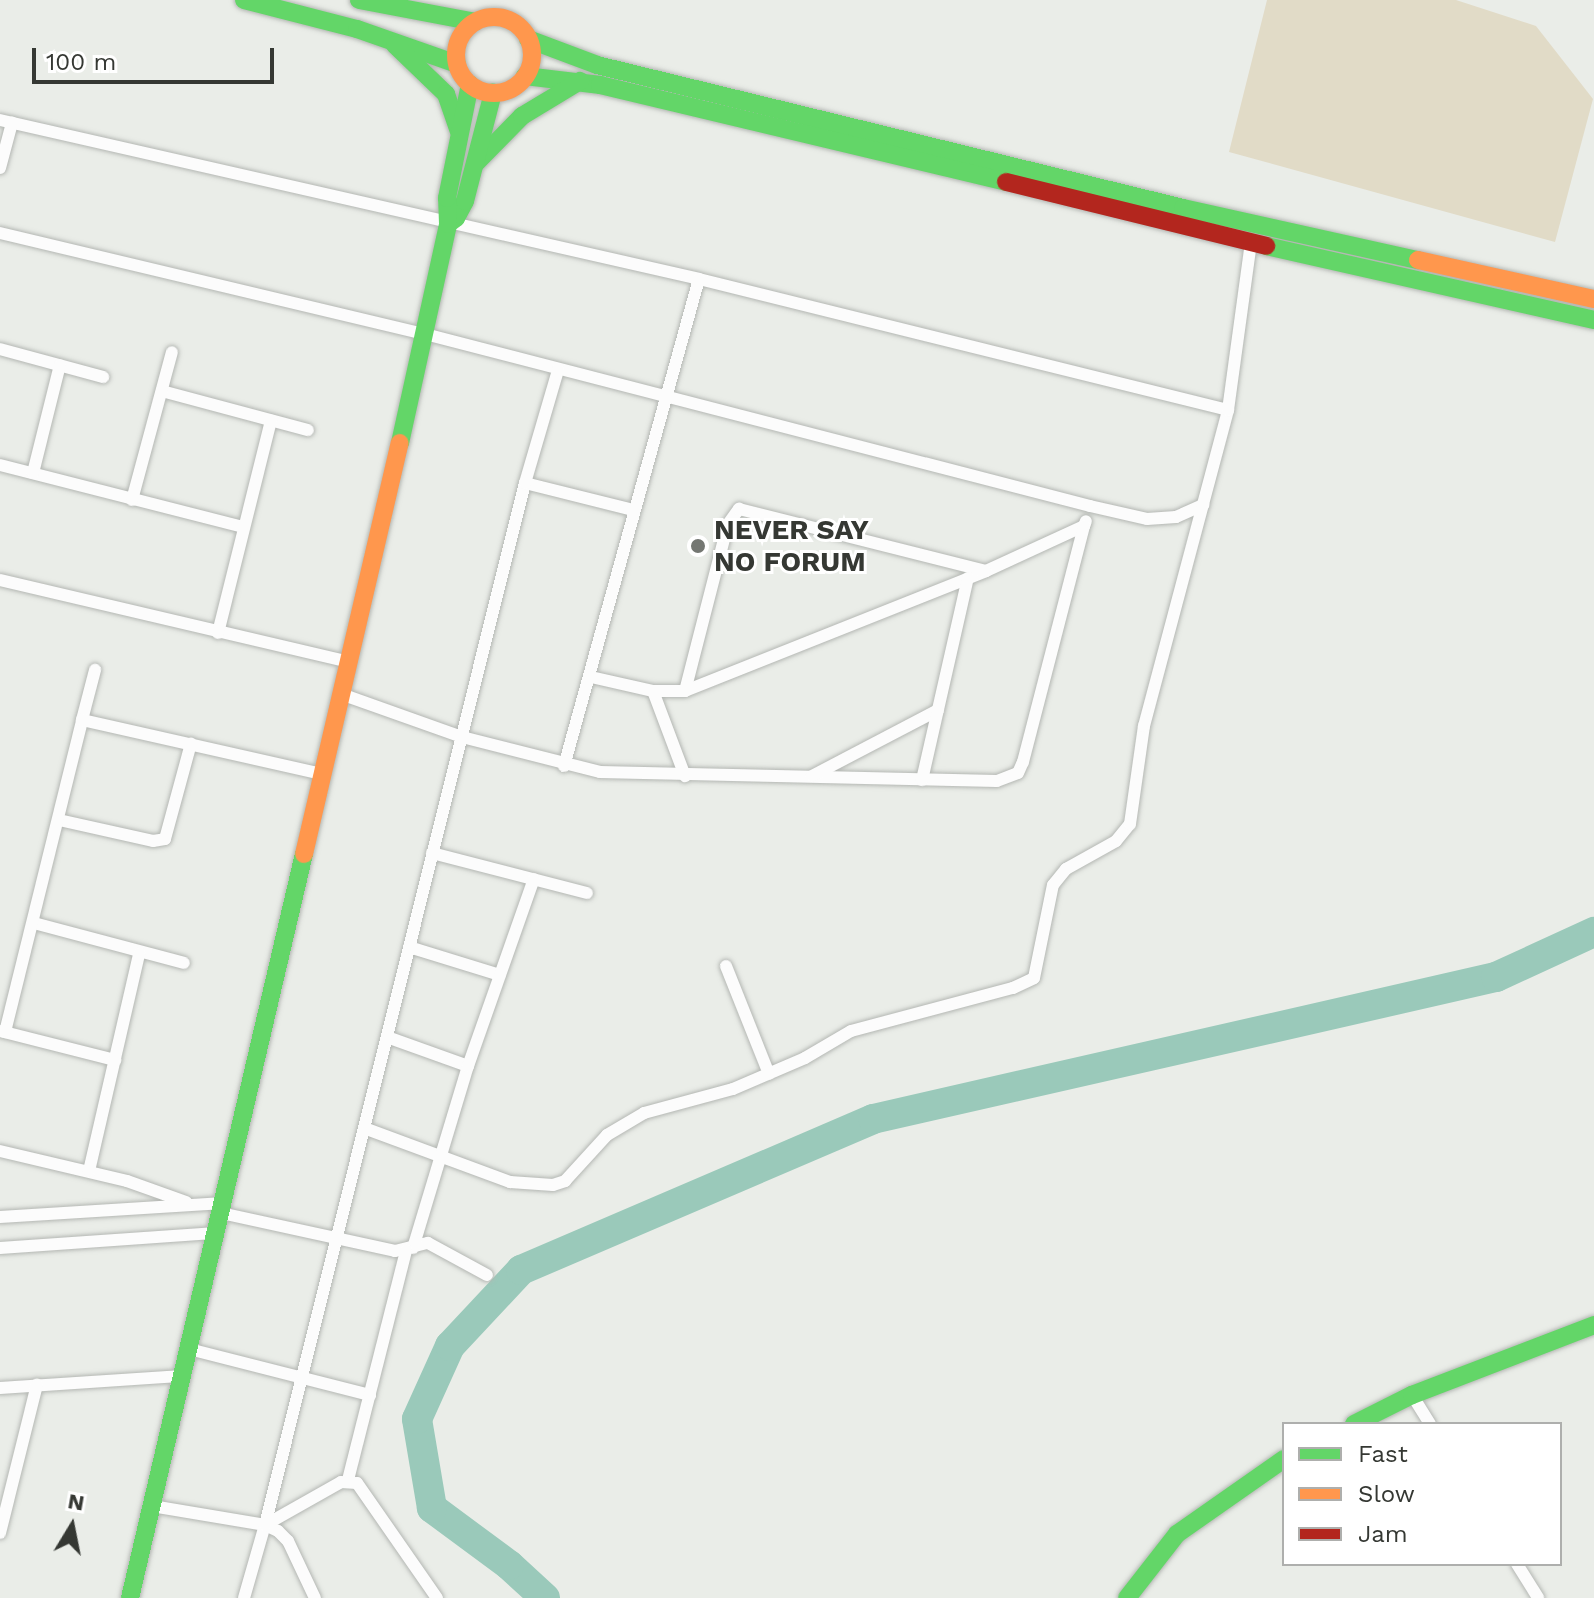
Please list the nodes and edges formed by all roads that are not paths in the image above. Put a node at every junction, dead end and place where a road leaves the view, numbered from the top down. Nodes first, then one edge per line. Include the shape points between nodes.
1 (244, 0) edge
2 (359, 0) edge
3 (475, 22) junction
4 (387, 38) junction
5 (528, 39) junction
6 (457, 64) junction
7 (525, 76) junction
8 (580, 81) junction
9 (470, 84) junction
10 (493, 93) junction
11 (6, 121) edge
12 (460, 134) junction
13 (475, 164) junction
14 (0, 168) edge
15 (448, 224) junction
16 (0, 233) edge
17 (1251, 243) junction
18 (699, 279) junction
19 (1594, 299) edge
20 (1594, 320) edge
21 (425, 334) junction
22 (0, 349) edge
23 (172, 352) dead end
24 (60, 365) junction
25 (558, 370) junction
26 (103, 377) dead end
27 (162, 391) junction
28 (667, 399) junction
29 (1228, 410) junction
30 (271, 421) junction
31 (308, 430) dead end
32 (0, 465) edge
33 (33, 473) junction
34 (525, 483) junction
35 (132, 500) junction
36 (1203, 505) junction
37 (1090, 506) junction
38 (633, 510) junction
39 (1084, 526) junction
40 (243, 527) junction
41 (986, 571) junction
42 (968, 578) junction
43 (0, 582) edge
44 (218, 633) junction
45 (349, 662) junction
46 (95, 670) dead end
47 (591, 677) junction
48 (653, 691) junction
49 (685, 691) junction
50 (341, 694) junction
51 (938, 710) junction
52 (82, 720) junction
53 (462, 737) junction
54 (191, 743) junction
55 (564, 766) junction
56 (321, 774) junction
57 (685, 776) junction
58 (809, 778) junction
59 (922, 780) junction
60 (59, 820) junction
61 (432, 853) junction
62 (534, 879) junction
63 (587, 893) dead end
64 (34, 923) junction
65 (409, 947) junction
66 (139, 954) junction
67 (184, 963) dead end
68 (726, 966) dead end
69 (500, 975) junction
70 (2, 1032) edge
71 (387, 1037) junction
72 (115, 1060) junction
73 (468, 1066) junction
74 (769, 1074) junction
75 (364, 1128) junction
76 (0, 1151) edge
77 (441, 1156) junction
78 (89, 1171) junction
79 (191, 1203) junction
80 (223, 1208) junction
81 (0, 1217) edge
82 (216, 1233) junction
83 (336, 1238) junction
84 (0, 1248) edge
85 (409, 1249) junction
86 (487, 1275) dead end
87 (1594, 1325) edge
88 (189, 1349) junction
89 (183, 1376) junction
90 (301, 1379) junction
91 (37, 1385) junction
92 (0, 1388) edge
93 (370, 1395) junction
94 (1412, 1395) junction
95 (1358, 1422) edge
96 (1429, 1422) edge
97 (1282, 1460) edge
98 (348, 1480) junction
99 (6, 1487) edge
100 (152, 1506) junction
101 (265, 1525) junction
102 (0, 1533) edge
103 (1518, 1566) edge
104 (130, 1598) edge
105 (244, 1598) edge
106 (315, 1598) edge
107 (437, 1598) edge
108 (1127, 1598) edge
109 (1538, 1598) edge

1 - 4 main road
2 - 3 main road
3 - 5 main road via 499,17 511,21
3 - 6 main road via 458,40
4 - 6 main road
4 - 12 main road via 446,94
5 - 7 main road via 530,64
5 - 19 main road via 597,65 1168,204
6 - 9 main road
7 - 8 main road
7 - 10 main road via 517,85
8 - 13 main road via 522,116
8 - 17 main road
9 - 10 main road
9 - 12 main road
10 - 13 main road
11 - 14 street
11 - 15 street
12 - 15 main road via 446,206
13 - 15 main road via 462,210
15 - 18 street
15 - 21 main road
16 - 21 street
17 - 20 main road
17 - 29 street
18 - 28 street
18 - 29 street
21 - 25 street
21 - 45 main road
22 - 24 street
23 - 27 street
24 - 26 street
24 - 33 street
25 - 28 street
25 - 34 street
27 - 30 street
27 - 35 street
28 - 37 street
28 - 38 street
29 - 36 street
30 - 31 street
30 - 40 street
32 - 33 street
33 - 35 street
34 - 38 street
34 - 53 street
35 - 40 street
36 - 37 street via 1188,514 1161,518
36 - 74 street via 1144,726 1130,824 1116,841 1066,869 1053,885 1034,978 851,1031
37 - 39 street
38 - 47 street
39 - 41 street
39 - 59 street via 1018,773 997,781
40 - 44 street
41 - 42 street
41 - 49 street via 739,509 728,524
42 - 49 street
42 - 51 street
43 - 44 street
44 - 45 street
45 - 50 main road
46 - 52 street
47 - 48 street
47 - 55 street
48 - 49 street
48 - 57 street
50 - 53 street
50 - 56 main road
51 - 58 street
51 - 59 street
52 - 54 street
52 - 60 street
53 - 55 street
53 - 61 street
54 - 56 street
54 - 60 street via 165,839 153,841
55 - 57 street
56 - 80 main road
57 - 58 street
58 - 59 street
60 - 64 street
61 - 62 street
61 - 65 street
62 - 63 street
62 - 69 street
64 - 66 street
64 - 70 street
65 - 69 street
65 - 71 street
66 - 67 street
66 - 72 street
68 - 74 street
69 - 73 street
70 - 72 street
71 - 73 street
71 - 75 street
72 - 78 street
73 - 77 street
74 - 77 street via 708,1099 644,1113 607,1135 565,1181 553,1185 510,1182
75 - 77 street
75 - 83 street
76 - 78 street
77 - 85 street
78 - 79 street
79 - 80 street
79 - 81 street
80 - 82 main road
80 - 83 street
82 - 84 street
82 - 88 main road
83 - 85 street
83 - 90 street
85 - 86 street via 436,1245
85 - 93 street
87 - 94 main road
88 - 89 main road
88 - 90 street
89 - 91 street
89 - 100 main road
90 - 93 street
90 - 101 street
91 - 92 street
91 - 99 street
93 - 98 street
94 - 95 main road
94 - 96 street
97 - 108 main road via 1177,1534
98 - 101 street
98 - 107 street via 364,1490
99 - 102 street
100 - 101 street
100 - 104 main road
101 - 105 street
101 - 106 street via 288,1541
103 - 109 street

